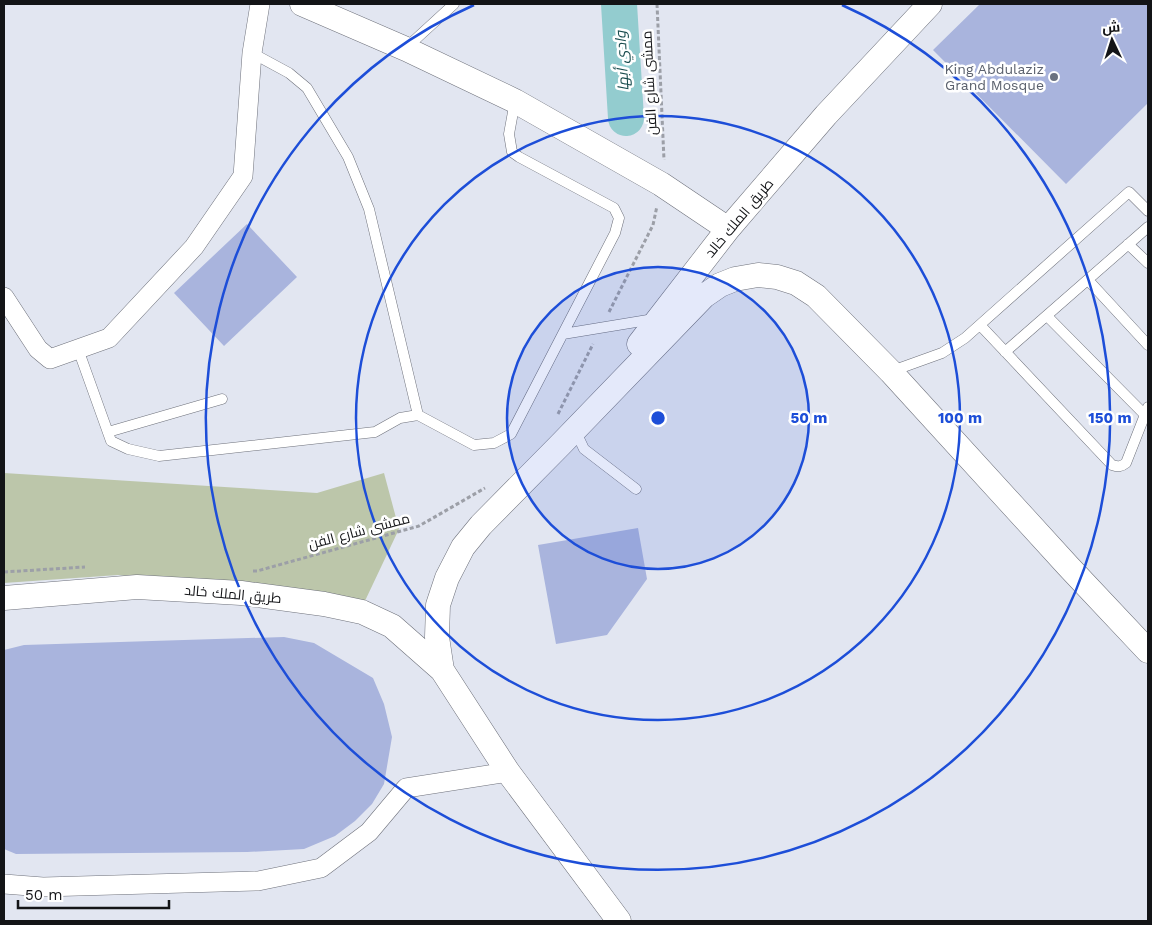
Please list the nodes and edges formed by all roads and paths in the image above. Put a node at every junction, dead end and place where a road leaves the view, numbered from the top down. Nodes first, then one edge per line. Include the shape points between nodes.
1 (260, 4) edge
2 (302, 4) edge
3 (454, 4) edge
4 (657, 4) edge
5 (930, 4) edge
6 (406, 49) junction
7 (252, 53) junction
8 (515, 101) junction
9 (664, 160) dead end
10 (1148, 211) edge
11 (653, 224) dead end
12 (1148, 227) edge
13 (728, 229) junction
14 (1128, 244) junction
15 (1148, 263) edge
16 (1088, 280) junction
17 (4, 297) edge
18 (1047, 316) junction
19 (660, 318) junction
20 (980, 325) junction
21 (602, 327) junction
22 (563, 334) junction
23 (1148, 345) edge
24 (78, 349) junction
25 (1006, 352) junction
26 (891, 372) junction
27 (222, 399) dead end
28 (1147, 411) edge
29 (558, 414) dead end
30 (418, 415) junction
31 (108, 432) junction
32 (569, 437) junction
33 (492, 484) dead end
34 (636, 489) dead end
35 (91, 567) dead end
36 (248, 571) dead end
37 (4, 572) edge
38 (11, 598) edge
39 (1148, 651) edge
40 (442, 670) junction
41 (508, 772) junction
42 (4, 884) edge
43 (619, 921) edge

1 - 7 street
2 - 6 street
3 - 6 lane
4 - 9 path, ممشى شارع الفن
5 - 13 street, طريق الملك خالد via 826,115
6 - 8 street
7 - 24 street via 243,176 194,247 109,338
7 - 30 lane via 289,73 307,88 348,157 369,209
8 - 13 street via 661,184
8 - 22 lane via 509,134 512,152 614,208 619,218 615,233
10 - 20 lane via 1129,192
11 - 21 path
12 - 14 lane
13 - 19 street, طريق الملك خالد
14 - 15 lane
14 - 16 lane
16 - 18 lane
16 - 23 lane
17 - 24 street via 38,349 50,359
18 - 25 lane
18 - 28 lane
19 - 21 lane
19 - 32 street, طريق الملك خالد
20 - 25 lane
20 - 26 lane via 942,353
21 - 22 lane
21 - 29 path
22 - 30 lane via 512,434 494,443 474,444
24 - 31 lane
25 - 28 lane via 1112,465 1119,467 1126,463
26 - 32 street via 816,296 796,283 768,276 743,278 720,285 704,296
26 - 39 street
27 - 31 lane
30 - 31 lane via 400,418 374,432 159,456 128,449 111,441
32 - 34 lane
32 - 40 street via 463,547 438,605
33 - 36 path, ممشى شارع الفن via 419,526
35 - 37 path
38 - 40 street, طريق الملك خالد via 137,587 241,593 324,604 362,612 392,626
40 - 41 street
41 - 42 street via 406,788 369,832 321,868 258,881 43,887
41 - 43 street

